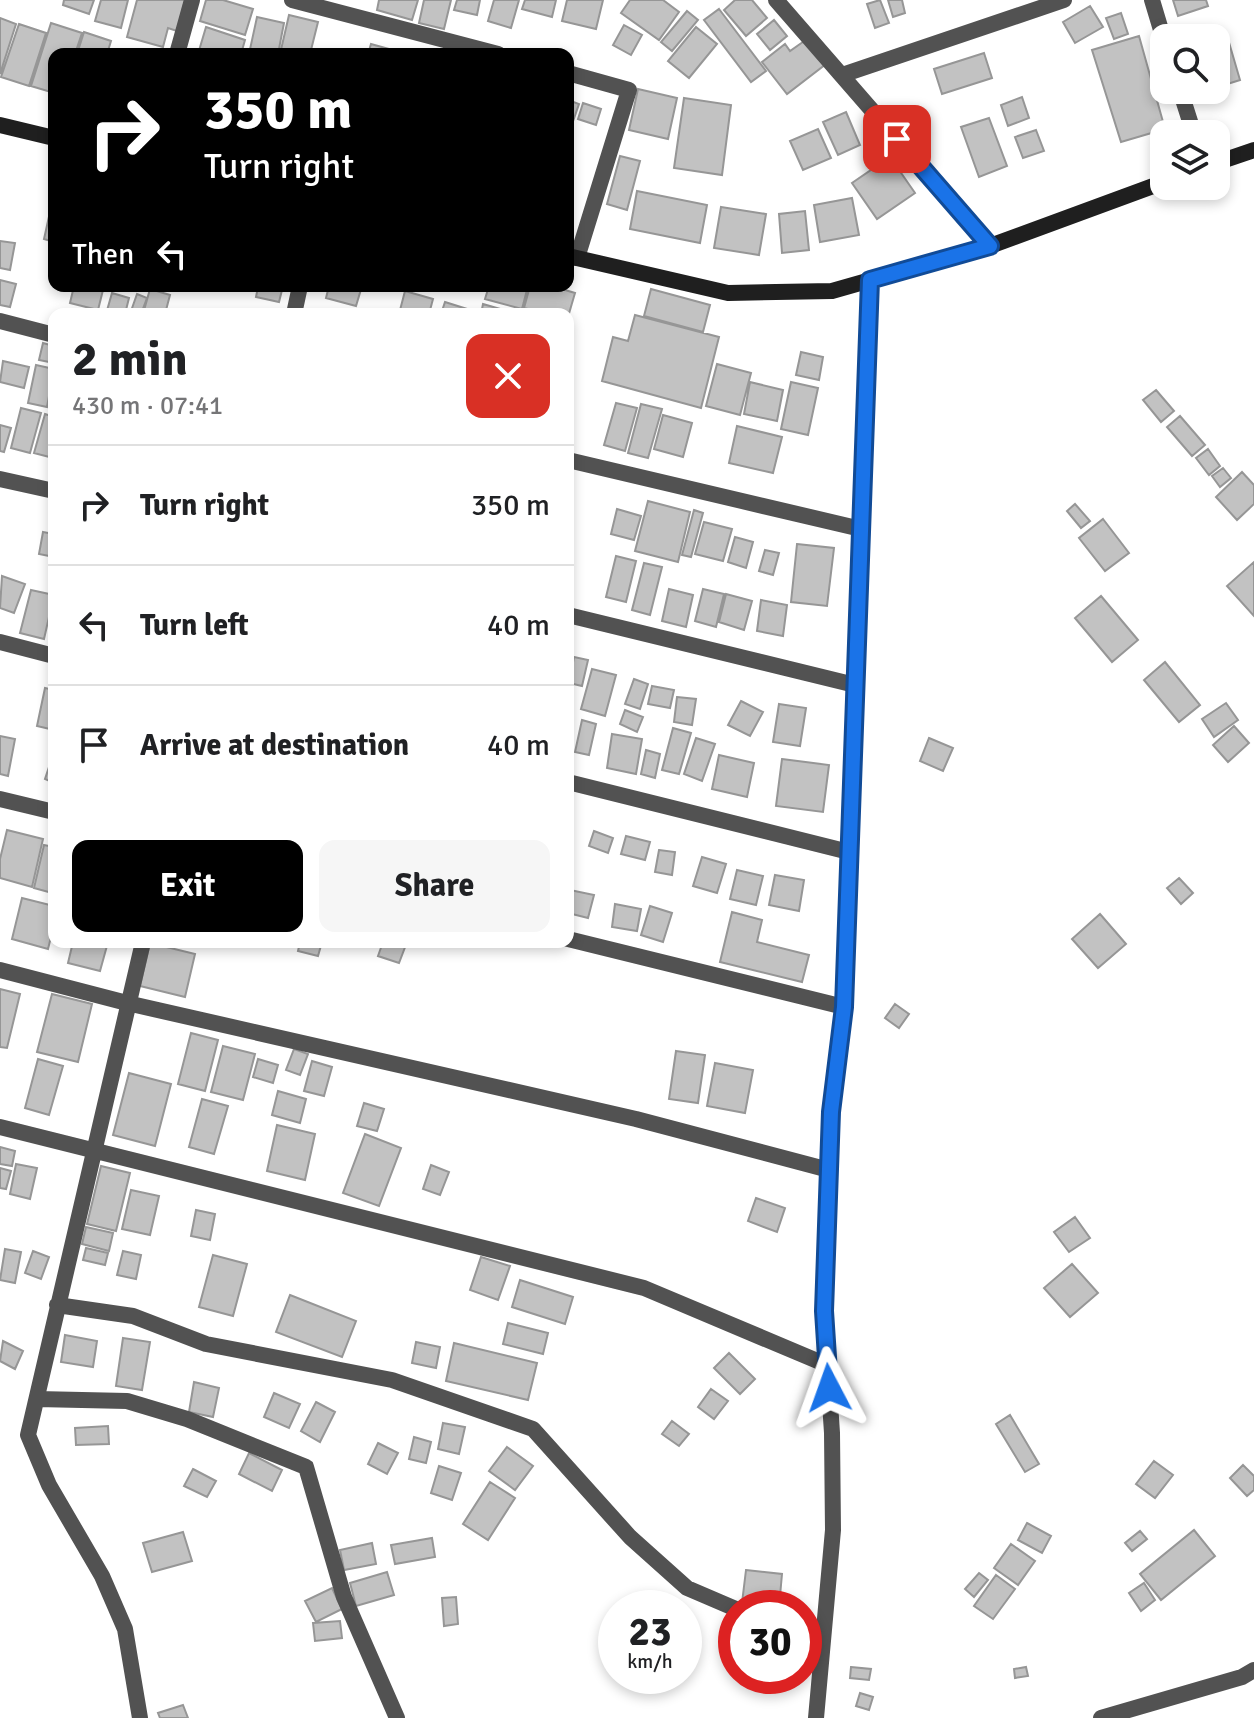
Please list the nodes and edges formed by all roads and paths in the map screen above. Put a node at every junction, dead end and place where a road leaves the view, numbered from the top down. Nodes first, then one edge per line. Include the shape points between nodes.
1 (192, 0) edge
2 (292, 0) edge
3 (776, 0) edge
4 (1064, 0) edge
5 (1152, 0) edge
6 (346, 6) edge
7 (1159, 24) edge
8 (179, 48) edge
9 (479, 48) edge
10 (574, 75) edge
11 (842, 75) junction
12 (0, 125) edge
13 (48, 137) edge
14 (1254, 150) edge
15 (1230, 158) edge
16 (1150, 187) edge
17 (990, 246) junction
18 (574, 251) edge
19 (574, 257) edge
20 (870, 280) junction
21 (0, 321) edge
22 (48, 333) edge
23 (574, 461) edge
24 (0, 479) edge
25 (48, 490) edge
26 (861, 529) junction
27 (574, 616) edge
28 (0, 642) edge
29 (48, 654) edge
30 (855, 685) junction
31 (574, 783) edge
32 (0, 799) edge
33 (48, 811) edge
34 (849, 852) junction
35 (574, 940) edge
36 (141, 948) edge
37 (0, 970) edge
38 (127, 1003) junction
39 (844, 1007) junction
40 (0, 1127) edge
41 (96, 1150) junction
42 (829, 1170) junction
43 (57, 1305) junction
44 (827, 1365) junction
45 (37, 1399) junction
46 (718, 1601) edge
47 (822, 1645) edge
48 (1254, 1670) edge
49 (818, 1694) edge
50 (140, 1718) edge
51 (397, 1718) edge
52 (816, 1718) edge
53 (1101, 1718) edge

1 - 8 street
2 - 6 street
3 - 11 street
4 - 11 street
5 - 7 street
6 - 9 street
10 - 18 street via 629,90
11 - 17 street
12 - 13 main road
14 - 15 main road
16 - 17 main road
17 - 20 main road
19 - 20 main road via 728,293 832,291
20 - 26 street
21 - 22 street
23 - 26 street
24 - 25 street
26 - 30 street
27 - 30 street
28 - 29 street
30 - 34 street
31 - 34 street
32 - 33 street
34 - 39 street
35 - 39 street
36 - 38 street
37 - 38 street
38 - 41 street
38 - 42 street via 636,1119
39 - 42 street
40 - 41 street
41 - 43 street
41 - 44 street via 644,1288
42 - 44 street
43 - 45 street
43 - 46 street via 133,1316 206,1344 392,1380 533,1429 630,1537 687,1588
44 - 47 street via 833,1530
45 - 50 street via 28,1435 125,1629
45 - 51 street via 127,1401 306,1467 344,1597
48 - 53 street
49 - 52 street

